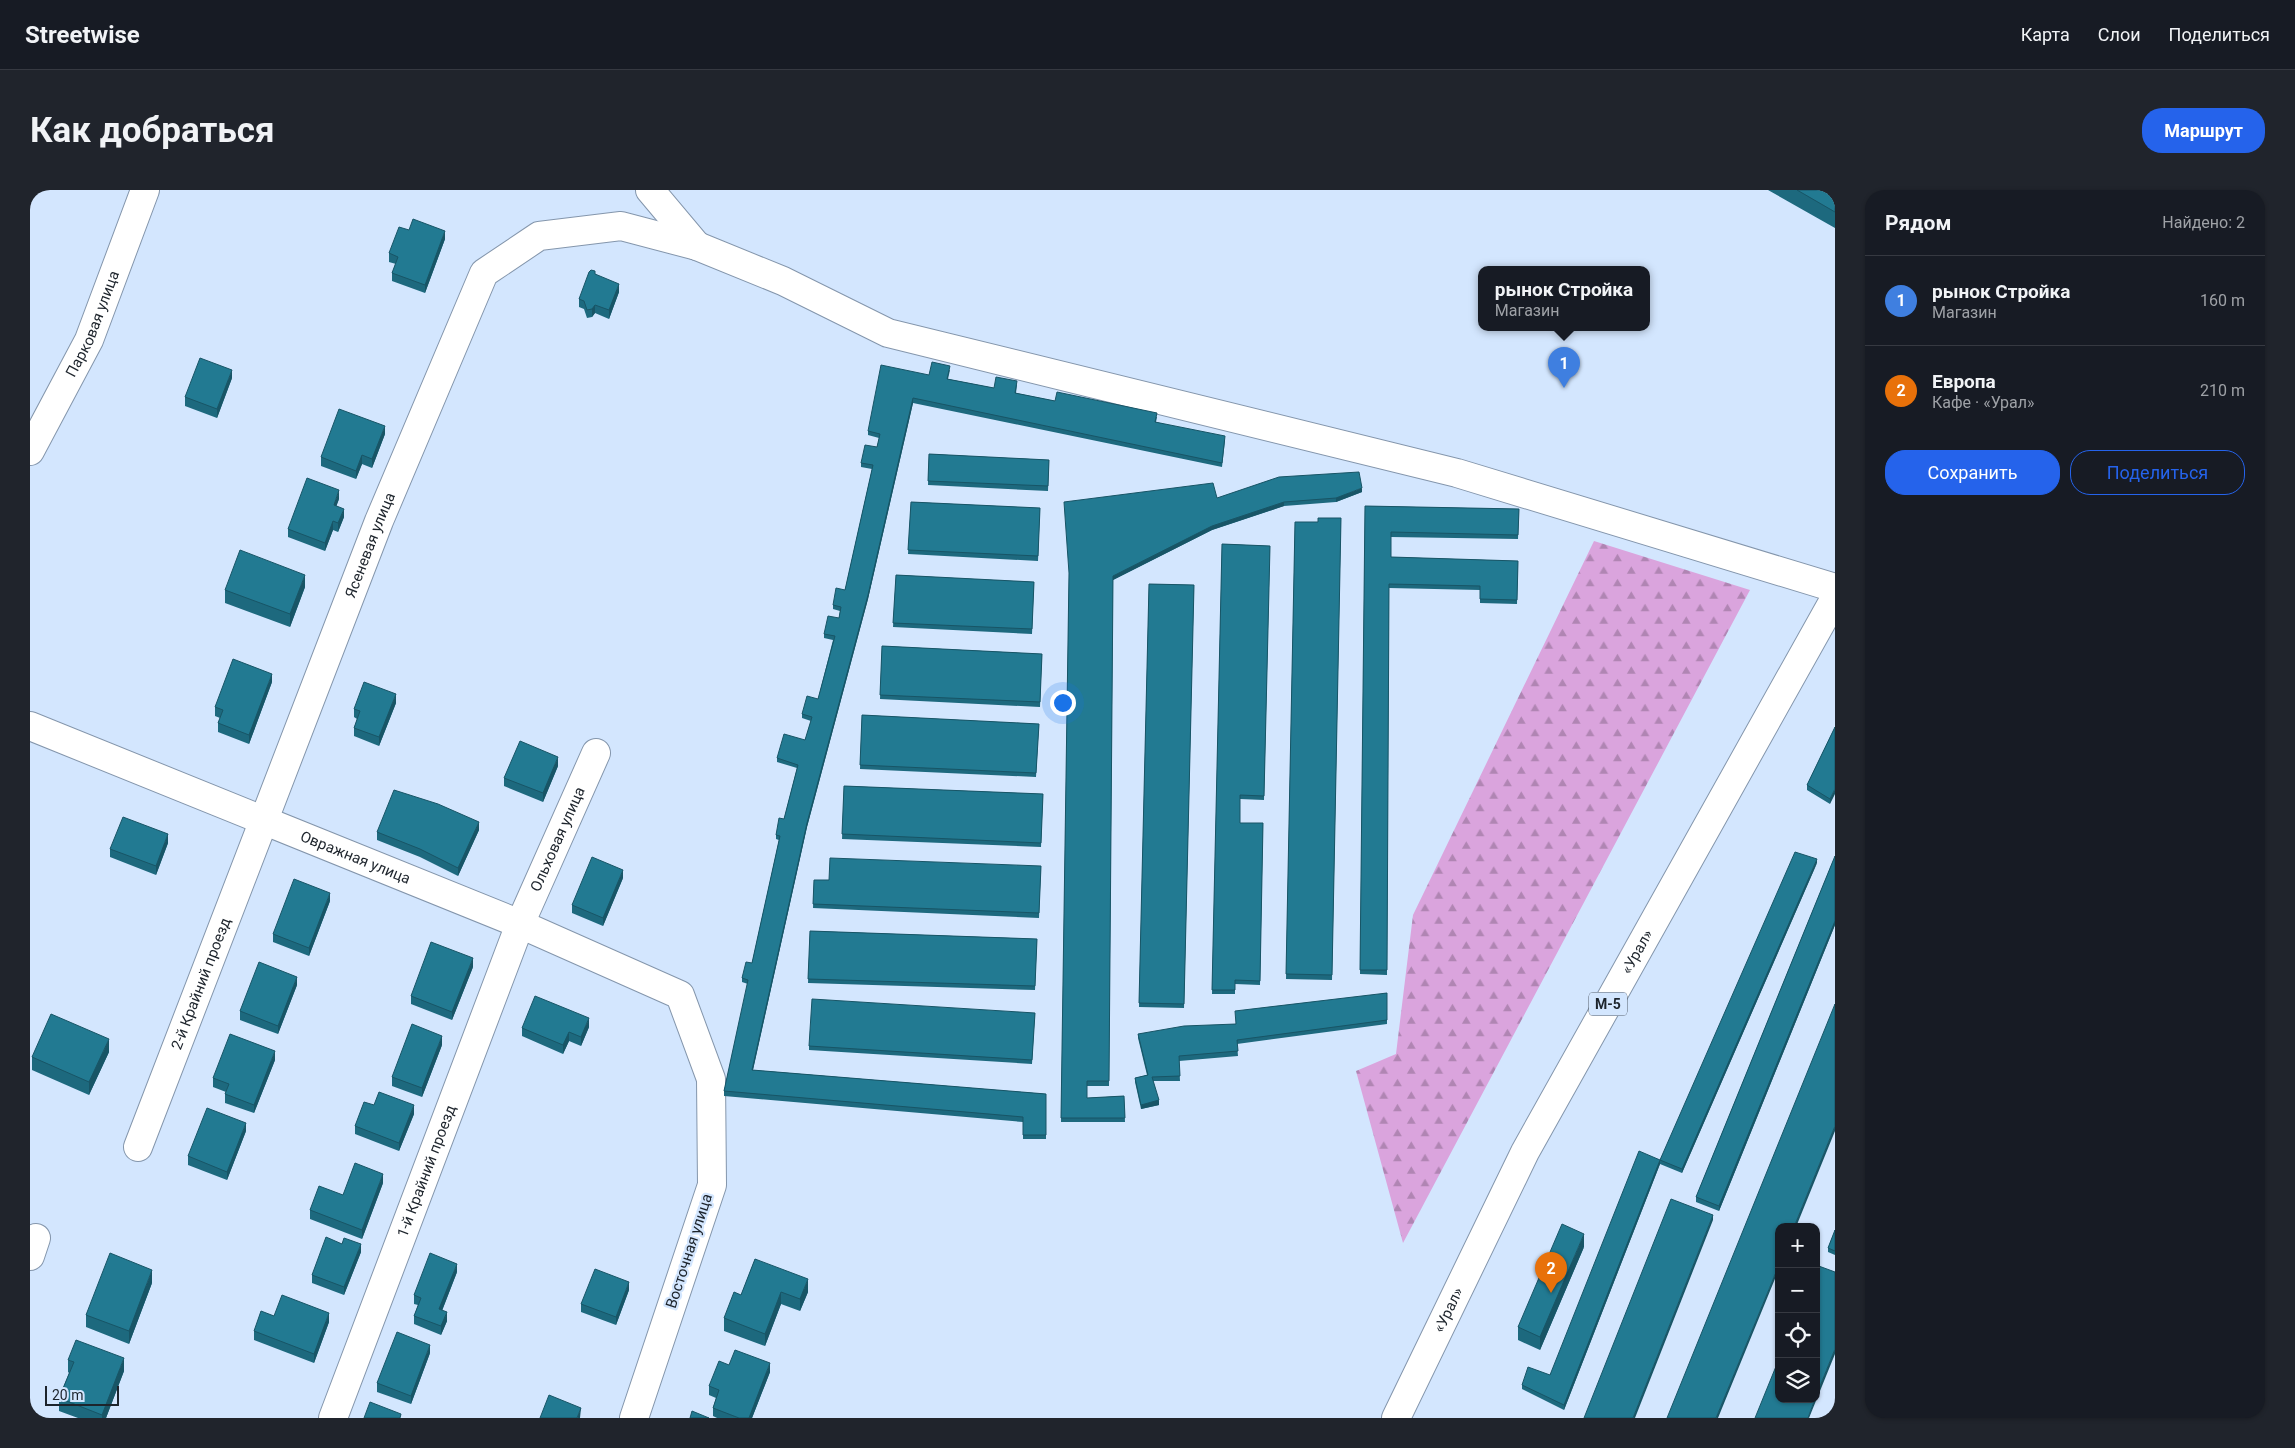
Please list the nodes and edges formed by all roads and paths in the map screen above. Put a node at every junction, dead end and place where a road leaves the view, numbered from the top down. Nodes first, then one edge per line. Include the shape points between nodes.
1 (145, 190) edge
2 (650, 190) edge
3 (697, 246) junction
4 (30, 451) edge
5 (1835, 588) edge
6 (1835, 598) edge
7 (30, 726) edge
8 (596, 753) dead end
9 (263, 821) junction
10 (520, 924) junction
11 (680, 995) joint
12 (138, 1147) dead end
13 (333, 1418) edge
14 (634, 1418) edge
15 (1396, 1418) edge

1 - 4 main road, Парковая улица via 89,340
2 - 3 main road
3 - 5 main road via 783,281 888,333 1457,473
3 - 9 main road, Ясеневая улица via 621,226 539,236 484,273 379,521
6 - 15 main road, «Урал» / М-5 via 1525,1152
7 - 9 main road, Овражная улица
8 - 10 main road, Ольховая улица
9 - 10 main road, Овражная улица
9 - 12 main road, 2-й Крайний проезд
10 - 11 main road, Овражная улица
10 - 13 main road, 1-й Крайний проезд
11 - 14 main road, Восточная улица via 711,1079 712,1185

